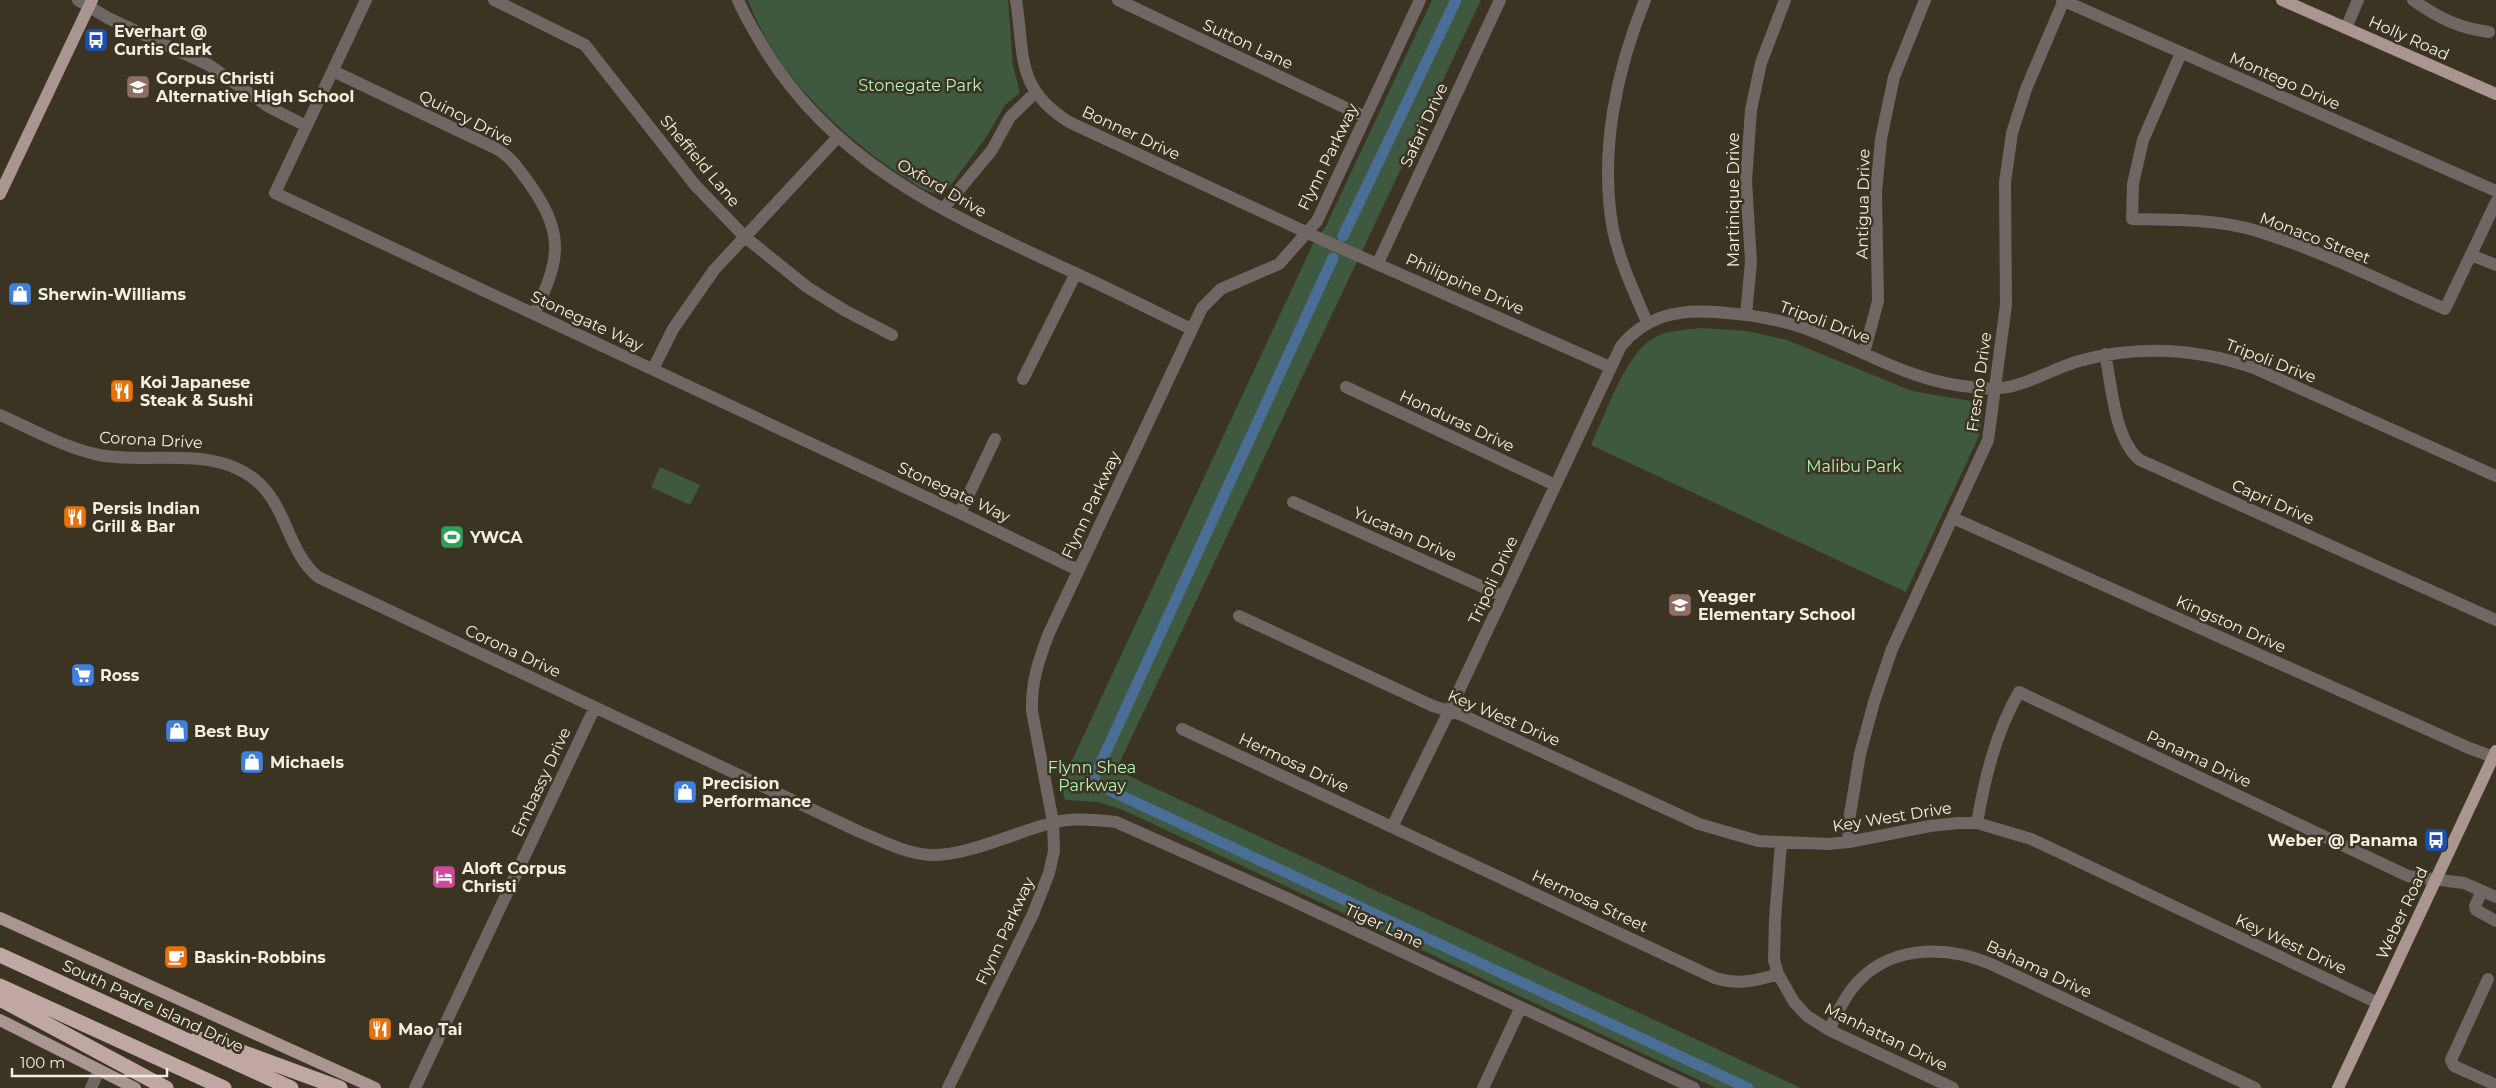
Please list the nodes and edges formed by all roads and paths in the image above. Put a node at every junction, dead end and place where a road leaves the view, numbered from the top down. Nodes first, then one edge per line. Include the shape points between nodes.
1 (366, 0) edge
2 (494, 0) edge
3 (738, 0) edge
4 (1016, 0) edge
5 (1118, 0) edge
6 (1419, 0) edge
7 (1500, 0) edge
8 (1645, 0) edge
9 (1785, 0) edge
10 (1925, 0) edge
11 (2063, 0) edge
12 (2282, 0) edge
13 (2358, 0) edge
14 (2413, 0) edge
15 (86, 2) edge
16 (2346, 28) junction
17 (2489, 32) dead end
18 (2181, 53) junction
19 (333, 71) junction
20 (1036, 92) junction
21 (2496, 94) edge
22 (1365, 117) junction
23 (306, 126) junction
24 (837, 138) junction
25 (2496, 191) edge
26 (0, 194) edge
27 (2496, 202) edge
28 (942, 209) junction
29 (1307, 232) junction
30 (745, 237) junction
31 (2471, 255) junction
32 (1378, 263) junction
33 (2496, 265) edge
34 (1076, 273) junction
35 (534, 314) junction
36 (1746, 315) junction
37 (1647, 322) junction
38 (1191, 329) junction
39 (892, 335) dead end
40 (1864, 353) junction
41 (2106, 354) junction
42 (1610, 366) junction
43 (653, 369) junction
44 (1023, 379) dead end
45 (1346, 387) dead end
46 (1996, 388) junction
47 (0, 415) edge
48 (995, 439) dead end
49 (2496, 476) edge
50 (1555, 485) junction
51 (1293, 502) dead end
52 (960, 512) junction
53 (1953, 518) junction
54 (1078, 570) junction
55 (1503, 596) junction
56 (1239, 616) dead end
57 (2496, 620) edge
58 (594, 707) junction
59 (1449, 710) junction
60 (1182, 729) dead end
61 (2495, 755) edge
62 (1053, 822) junction
63 (1977, 823) junction
64 (1392, 827) junction
65 (1849, 842) junction
66 (1781, 843) junction
67 (2436, 879) junction
68 (2482, 891) junction
69 (2496, 897) edge
70 (0, 918) edge
71 (2496, 920) edge
72 (0, 955) edge
73 (1778, 974) junction
74 (2488, 979) dead end
75 (0, 986) edge
76 (0, 999) edge
77 (2378, 1003) junction
78 (1520, 1009) junction
79 (0, 1020) edge
80 (1829, 1030) junction
81 (180, 1037) junction
82 (98, 1072) junction
83 (2496, 1085) edge
84 (91, 1088) edge
85 (135, 1088) edge
86 (166, 1088) edge
87 (224, 1088) edge
88 (291, 1088) edge
89 (340, 1088) edge
90 (375, 1088) edge
91 (415, 1088) edge
92 (948, 1088) edge
93 (1483, 1088) edge
94 (1694, 1088) edge
95 (1953, 1088) edge
96 (2255, 1088) edge
97 (2338, 1088) edge

1 - 19 street, Stonegate Way
2 - 30 street, Sheffield Lane via 585,45 694,184
3 - 24 street, Oxford Drive via 775,67
4 - 20 street, Bonner Drive via 1022,58
5 - 22 street, Sutton Lane
6 - 22 street, Flynn Parkway
7 - 32 street, Safari Drive
8 - 37 street via 1619,82 1610,135 1609,174 1613,230
9 - 36 street, Martinique Drive via 1761,63 1751,110 1746,180 1751,262
10 - 40 street, Antigua Drive via 1894,77 1881,138 1876,192 1879,291
11 - 18 street, Montego Drive
11 - 46 street, Fresno Drive via 2026,89 2012,133 2005,182 2006,305
12 - 16 main road, Holly Road
13 - 16 street
14 - 17 street via 2458,26
15 - 23 street via 108,18 209,65 269,107
15 - 26 main road
16 - 21 main road, Holly Road
18 - 25 street, Montego Drive
18 - 31 street, Monaco Street via 2142,140 2133,184 2132,219 2192,221 2256,231 2445,309
19 - 23 street, Stonegate Way
19 - 35 street, Quincy Drive via 495,148 516,164 544,204 556,249 554,268
20 - 28 street via 1010,117 992,150
20 - 29 street, Bonner Drive via 1053,112 1069,122
22 - 29 street, Flynn Parkway via 1317,221
23 - 35 street, Stonegate Way via 275,192
24 - 28 street, Oxford Drive via 897,183
24 - 30 street
27 - 31 street
28 - 34 street, Oxford Drive
29 - 32 street, Philippine Drive
29 - 38 street, Flynn Parkway via 1279,264 1212,296
30 - 39 street, Sheffield Lane via 807,287
30 - 43 street via 714,270 672,329
31 - 33 street
32 - 42 street, Philippine Drive
34 - 38 street, Oxford Drive
34 - 44 street
35 - 43 street, Stonegate Way
36 - 37 street, Tripoli Drive via 1679,312
36 - 40 street, Tripoli Drive via 1775,319
37 - 42 street, Tripoli Drive via 1630,335
38 - 54 street, Flynn Parkway
40 - 46 street, Tripoli Drive via 1936,381
41 - 46 street, Tripoli Drive via 2077,361 2017,385
41 - 49 street, Tripoli Drive via 2130,350 2176,351 2228,359
41 - 57 street, Capri Drive via 2121,431 2131,452 2140,460
42 - 50 street, Tripoli Drive
43 - 52 street, Stonegate Way
45 - 50 street, Honduras Drive
46 - 53 street, Fresno Drive via 1988,440
47 - 58 street, Corona Drive via 98,455 202,459 227,464 261,484 300,558 318,577
48 - 52 street
50 - 55 street, Tripoli Drive
51 - 55 street, Yucatan Drive
52 - 54 street, Stonegate Way
53 - 61 street, Kingston Drive via 2469,748
53 - 65 street, Fresno Drive via 1903,623 1874,702 1860,754 1848,826
54 - 62 street, Flynn Parkway via 1036,665 1031,693
55 - 59 street, Tripoli Drive
56 - 59 street, Key West Drive via 1433,706
58 - 62 street, Corona Drive via 902,850 930,855 958,852
58 - 91 street, Embassy Drive
59 - 64 street, Tripoli Drive
59 - 66 street, Key West Drive via 1698,824 1730,835
60 - 64 street, Hermosa Drive
61 - 67 main road, Weber Road
62 - 78 street, Tiger Lane via 1085,818 1116,822 1289,899
62 - 92 street, Flynn Parkway via 1054,851 1042,894
63 - 65 street, Key West Drive via 1930,826
63 - 67 street, Panama Drive via 1997,739 2019,692 2408,876
63 - 77 street, Key West Drive via 2031,839
64 - 73 street, Hermosa Street via 1715,978 1739,983
65 - 66 street, Key West Drive
66 - 73 street, Manhattan Drive via 1773,942
67 - 68 street, Panama Drive via 2464,882
67 - 77 main road, Weber Road
68 - 69 street, Panama Drive
68 - 71 street via 2476,910
70 - 90 main road
72 - 81 highway, South Padre Island Drive
73 - 80 street, Manhattan Drive via 1794,1002 1807,1016
74 - 83 street via 2451,1060 2454,1066
75 - 87 highway
76 - 86 highway
77 - 97 main road, Weber Road
78 - 93 street
78 - 94 street, Tiger Lane
79 - 82 main road via 69,1053
80 - 95 street, Manhattan Drive
80 - 96 street, Bahama Drive via 1852,989 1866,974 1906,954 1950,951 1991,964
81 - 88 highway, South Padre Island Drive
81 - 89 highway via 212,1040
82 - 84 street
82 - 85 main road

